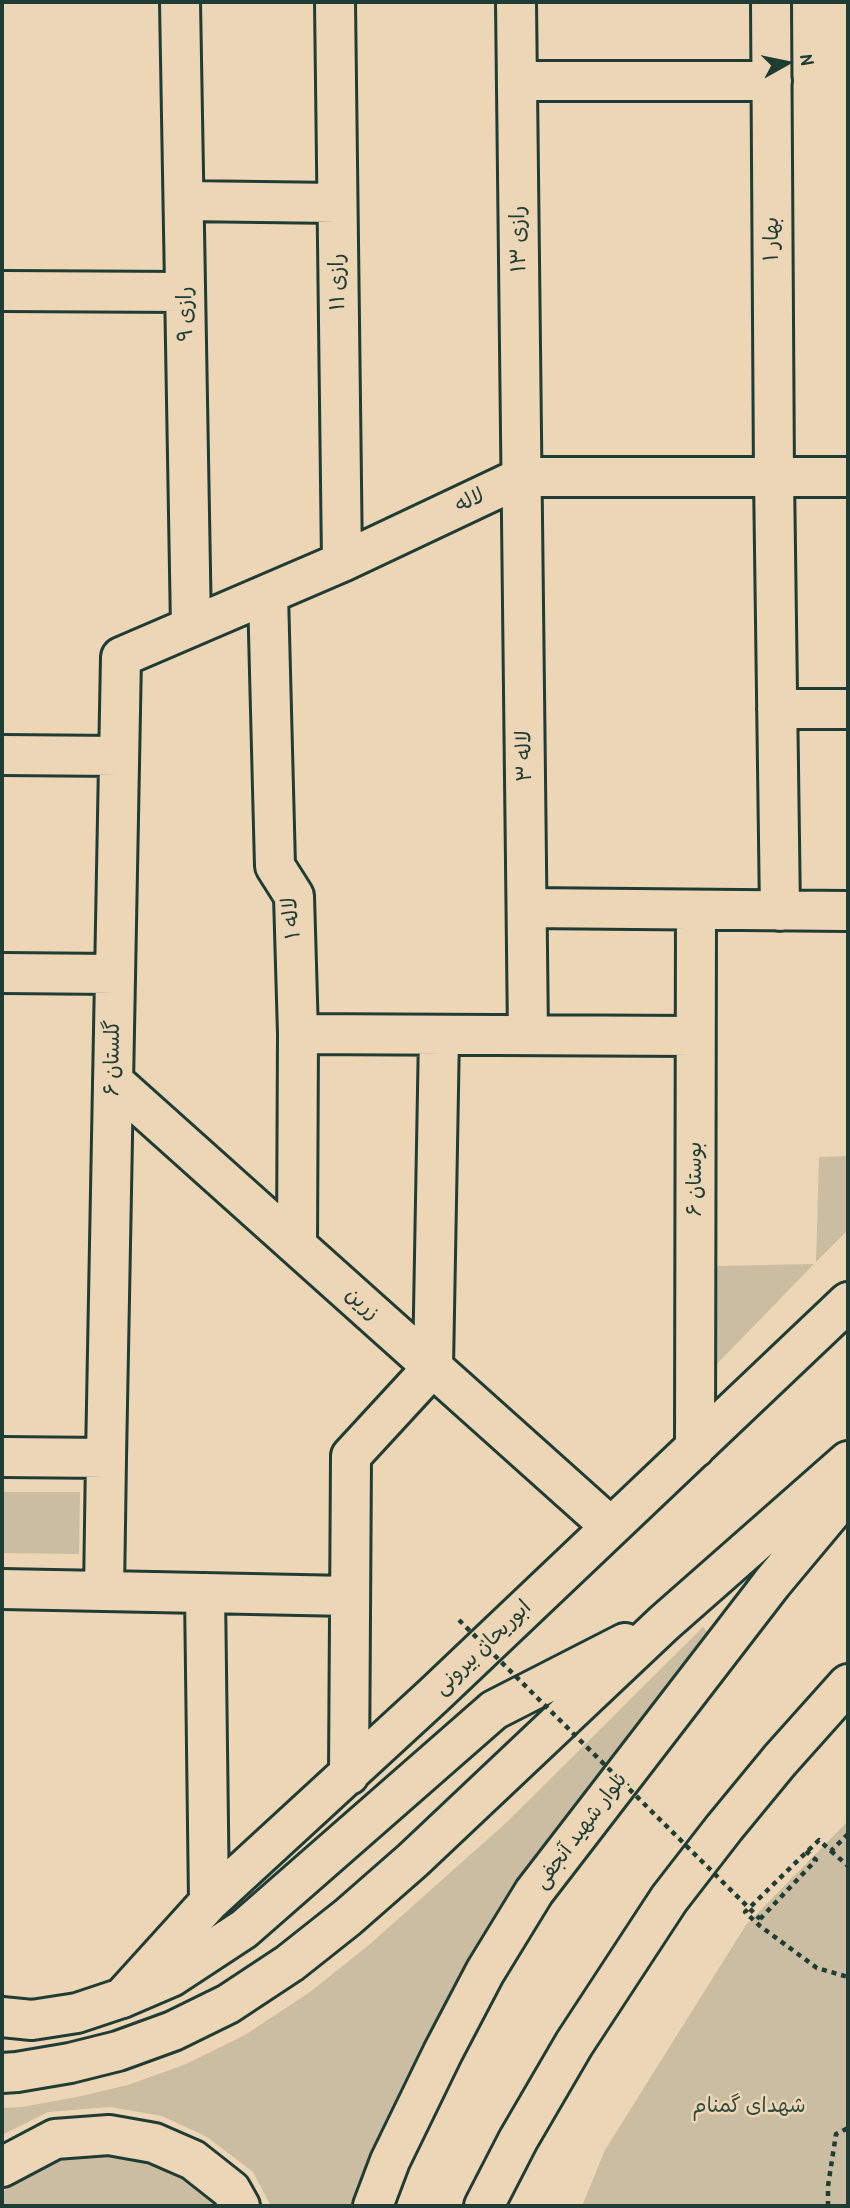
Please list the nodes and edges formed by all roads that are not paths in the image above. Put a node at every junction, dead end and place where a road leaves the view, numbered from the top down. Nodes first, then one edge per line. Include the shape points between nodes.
1 (180, 2) edge
2 (335, 2) edge
3 (516, 2) edge
4 (771, 2) edge
5 (517, 81) junction
6 (772, 81) junction
7 (184, 201) junction
8 (337, 204) junction
9 (2, 291) edge
10 (185, 292) junction
11 (522, 477) junction
12 (774, 477) junction
13 (848, 477) edge
14 (342, 562) junction
15 (268, 594) junction
16 (191, 627) junction
17 (121, 657) joint
18 (777, 709) junction
19 (848, 709) edge
20 (2, 755) edge
21 (119, 756) junction
22 (527, 908) junction
23 (696, 910) junction
24 (780, 911) junction
25 (848, 911) edge
26 (2, 973) edge
27 (115, 974) junction
28 (298, 1034) junction
29 (439, 1035) junction
30 (528, 1035) junction
31 (695, 1036) junction
32 (113, 1081) junction
33 (297, 1246) junction
34 (848, 1302) edge
35 (433, 1367) junction
36 (695, 1448) junction
37 (2, 1457) edge
38 (106, 1458) junction
39 (848, 1461) edge
40 (848, 1492) edge
41 (611, 1527) junction
42 (2, 1589) edge
43 (104, 1591) junction
44 (205, 1593) junction
45 (349, 1597) junction
46 (664, 1623) junction
47 (848, 1684) edge
48 (349, 1775) junction
49 (209, 1902) junction
50 (122, 1998) junction
51 (2, 2017) edge
52 (2, 2073) edge
53 (518, 2140) junction
54 (2, 2167) edge
55 (240, 2206) edge
56 (373, 2206) edge
57 (484, 2206) edge
58 (503, 2206) edge

1 - 7 street, رازی ۹
2 - 8 street, رازی ۱۱
3 - 5 street, رازی ۱۳
4 - 6 street, بهار ۱
5 - 6 street
5 - 11 street, رازی ۱۳
6 - 12 street, بهار ۱
7 - 8 street
7 - 10 street, رازی ۹
8 - 14 street, رازی ۱۱
9 - 10 street
10 - 16 street, رازی ۹
11 - 12 street, لاله
11 - 14 street, لاله
11 - 22 street, لاله ۳
12 - 13 street, لاله
12 - 18 street, بهار ۱
14 - 15 street, لاله
15 - 16 street, لاله
15 - 28 street, لاله ۱ via 275,866 294,896
16 - 17 street, لاله
17 - 21 street, گلستان ۶
18 - 19 street
18 - 24 street, بهار ۱
20 - 21 street
21 - 27 street, گلستان ۶
22 - 23 street
22 - 30 street, لاله ۳
23 - 24 street
23 - 31 street, بوستان ۶
24 - 25 street
26 - 27 street
27 - 32 street, گلستان ۶
28 - 29 street
28 - 33 street, لاله ۱
29 - 30 street
29 - 35 street
30 - 31 street
31 - 36 street, بوستان ۶
32 - 33 street, زرین
32 - 38 street, گلستان ۶
33 - 35 street, زرین
34 - 36 street, ابوریحان بیرونی
35 - 41 street, زرین
35 - 45 street via 351,1456
36 - 41 street, ابوریحان بیرونی
37 - 38 street
38 - 43 street, گلستان ۶
39 - 46 street
40 - 56 street, بلوار شهید آنجفی via 534,1892 443,2052
41 - 48 street, ابوریحان بیرونی
42 - 43 street
43 - 44 street
44 - 45 street
44 - 49 street
45 - 48 street
46 - 50 street via 494,1710 244,1929 171,1977
46 - 52 street via 413,1860 290,1963 228,2004 173,2031 94,2057
47 - 53 street via 669,1899 574,2044
48 - 49 street, ابوریحان بیرونی
49 - 50 street, ابوریحان بیرونی
50 - 51 street via 77,2014 32,2020
53 - 57 street
53 - 58 street
54 - 55 street via 55,2139 109,2135 154,2143 193,2160 232,2190

